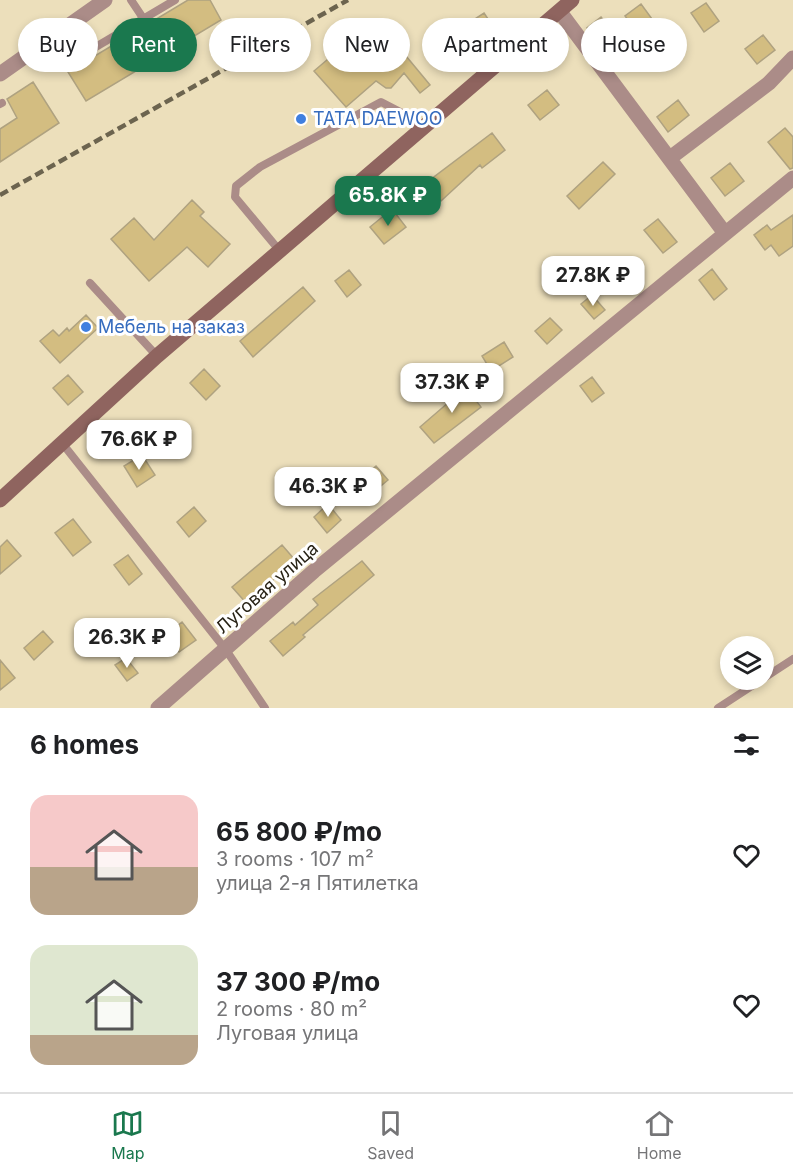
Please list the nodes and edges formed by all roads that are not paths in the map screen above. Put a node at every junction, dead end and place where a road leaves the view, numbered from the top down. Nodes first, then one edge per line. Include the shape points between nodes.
1 (105, 0) edge
2 (132, 0) edge
3 (175, 0) edge
4 (572, 0) edge
5 (560, 12) junction
6 (143, 18) joint
7 (793, 58) edge
8 (0, 74) edge
9 (423, 130) junction
10 (670, 158) junction
11 (793, 178) edge
12 (724, 232) junction
13 (279, 250) junction
14 (90, 283) dead end
15 (157, 356) junction
16 (62, 443) junction
17 (0, 500) edge
18 (226, 650) junction
19 (793, 659) edge
20 (774, 671) edge
21 (745, 690) edge
22 (158, 708) edge
23 (265, 708) edge
24 (718, 708) edge

1 - 8 street
2 - 6 lane
3 - 6 lane
4 - 5 main road
5 - 9 main road
5 - 10 street
7 - 10 street via 769,83
9 - 13 main road
9 - 13 lane via 408,116 381,102 260,167 236,186 235,197
10 - 12 street
11 - 12 street, Луговая улица
12 - 18 street, Луговая улица via 315,571
13 - 15 main road
14 - 15 lane
15 - 16 main road
16 - 17 main road
16 - 18 lane
18 - 22 street, Луговая улица
18 - 23 lane
19 - 20 lane
21 - 24 lane

